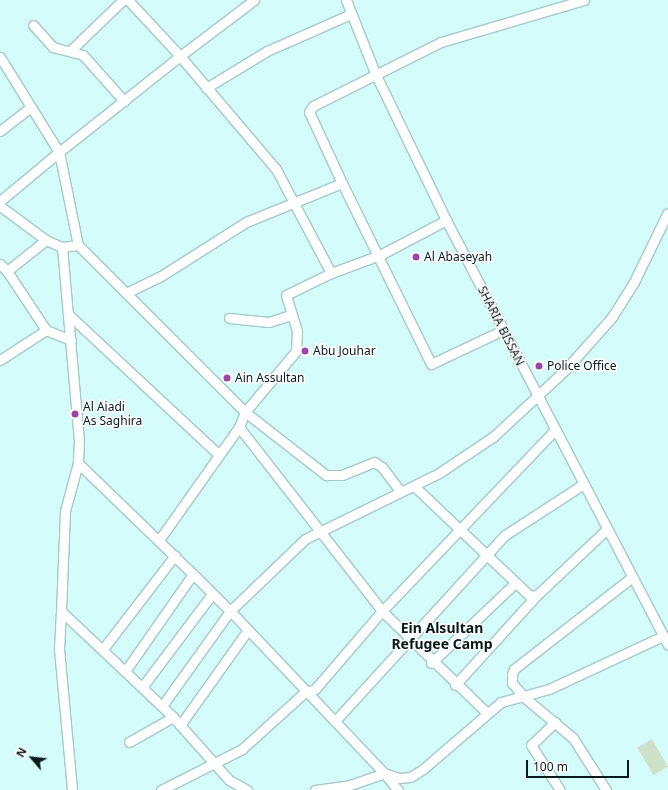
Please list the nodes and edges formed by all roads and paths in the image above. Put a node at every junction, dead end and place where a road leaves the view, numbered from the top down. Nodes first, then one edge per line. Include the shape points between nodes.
1 (123, 0) edge
2 (128, 0) edge
3 (254, 0) edge
4 (346, 0) edge
5 (584, 0) edge
6 (351, 14) junction
7 (33, 26) dead end
8 (71, 50) junction
9 (180, 56) junction
10 (1, 60) edge
11 (376, 72) junction
12 (206, 88) junction
13 (124, 100) junction
14 (31, 107) junction
15 (0, 131) edge
16 (59, 152) junction
17 (342, 183) junction
18 (0, 201) edge
19 (296, 203) junction
20 (0, 206) edge
21 (668, 213) edge
22 (446, 220) junction
23 (46, 240) junction
24 (78, 245) junction
25 (62, 247) junction
26 (380, 255) junction
27 (0, 264) edge
28 (7, 271) junction
29 (331, 273) junction
30 (126, 293) junction
31 (69, 315) junction
32 (291, 315) junction
33 (229, 318) dead end
34 (46, 330) junction
35 (503, 330) junction
36 (71, 340) junction
37 (0, 360) edge
38 (536, 395) junction
39 (245, 412) junction
40 (239, 427) junction
41 (554, 431) junction
42 (218, 454) junction
43 (78, 463) junction
44 (582, 485) junction
45 (414, 486) junction
46 (400, 491) junction
47 (460, 528) junction
48 (606, 530) junction
49 (318, 533) junction
50 (159, 540) junction
51 (174, 555) junction
52 (486, 556) junction
53 (193, 574) junction
54 (632, 577) junction
55 (514, 584) junction
56 (212, 594) junction
57 (537, 595) junction
58 (61, 611) junction
59 (230, 611) junction
60 (382, 611) junction
61 (247, 631) junction
62 (663, 636) junction
63 (410, 639) junction
64 (668, 645) edge
65 (103, 649) junction
66 (431, 663) junction
67 (126, 670) junction
68 (455, 685) junction
69 (143, 686) junction
70 (304, 692) junction
71 (525, 698) junction
72 (162, 706) junction
73 (486, 712) junction
74 (173, 717) junction
75 (335, 721) junction
76 (555, 722) junction
77 (181, 724) junction
78 (129, 742) dead end
79 (216, 761) junction
80 (384, 773) junction
81 (72, 790) edge
82 (161, 790) edge
83 (247, 790) edge
84 (315, 790) edge
85 (398, 790) edge
86 (560, 790) edge
87 (606, 790) edge

1 - 8 street
2 - 9 street
3 - 9 street
4 - 6 street, SHARIA BISSAN
5 - 11 street via 459,36
6 - 11 street, SHARIA BISSAN
6 - 12 street via 267,51
7 - 8 street via 53,46
8 - 13 street via 83,55
9 - 12 street
9 - 13 street
10 - 14 street
11 - 17 street via 310,109
11 - 22 street, SHARIA BISSAN
12 - 19 street via 267,157
13 - 16 street
14 - 15 street
14 - 16 street
16 - 18 street
16 - 24 street
17 - 19 street
17 - 26 street
19 - 29 street
19 - 30 street via 246,222 161,276
20 - 23 street
21 - 38 street via 618,309 565,370
22 - 26 street
22 - 35 street, SHARIA BISSAN
23 - 25 street
23 - 28 street
24 - 25 street
24 - 30 street
25 - 31 street
26 - 29 street
26 - 35 street via 432,365
27 - 28 street
28 - 34 street
29 - 32 street via 286,295
30 - 39 street
31 - 36 street
31 - 42 street
32 - 33 street via 269,322
32 - 39 street via 299,341 296,351
34 - 36 street
34 - 37 street
35 - 38 street, SHARIA BISSAN
36 - 43 street
38 - 41 street, SHARIA BISSAN
38 - 45 street via 494,436
39 - 40 street
39 - 46 street via 326,475 342,475 374,462 382,467
40 - 42 street
40 - 49 street
41 - 44 street, SHARIA BISSAN
41 - 47 street
42 - 50 street
43 - 50 street
43 - 58 street via 65,510
44 - 48 street, SHARIA BISSAN
44 - 52 street via 505,535
45 - 46 street
45 - 47 street
46 - 49 street
47 - 52 street
47 - 60 street
48 - 54 street, SHARIA BISSAN
48 - 57 street
49 - 59 street via 293,549
49 - 60 street
50 - 51 street
51 - 53 street
51 - 65 street
52 - 55 street
52 - 63 street
53 - 56 street
53 - 67 street
54 - 62 street, SHARIA BISSAN
54 - 71 street via 514,669 512,683
55 - 57 street via 526,594
55 - 66 street
56 - 59 street
56 - 69 street
57 - 68 street
58 - 65 street
58 - 81 street via 59,649
59 - 61 street
59 - 72 street
60 - 63 street
60 - 70 street via 315,689
61 - 70 street
61 - 77 street
62 - 64 street, SHARIA BISSAN
62 - 71 street
63 - 66 street
63 - 75 street
65 - 67 street
66 - 68 street
67 - 69 street
68 - 73 street
69 - 72 street
70 - 75 street
70 - 79 street via 242,749
71 - 73 street via 501,702
71 - 76 street
72 - 74 street
73 - 80 street via 410,777
74 - 77 street
74 - 78 street
75 - 80 street
76 - 86 street via 531,745
76 - 87 street via 573,738
77 - 79 street
79 - 82 street
79 - 83 street via 229,780
80 - 84 street via 350,785
80 - 85 street

